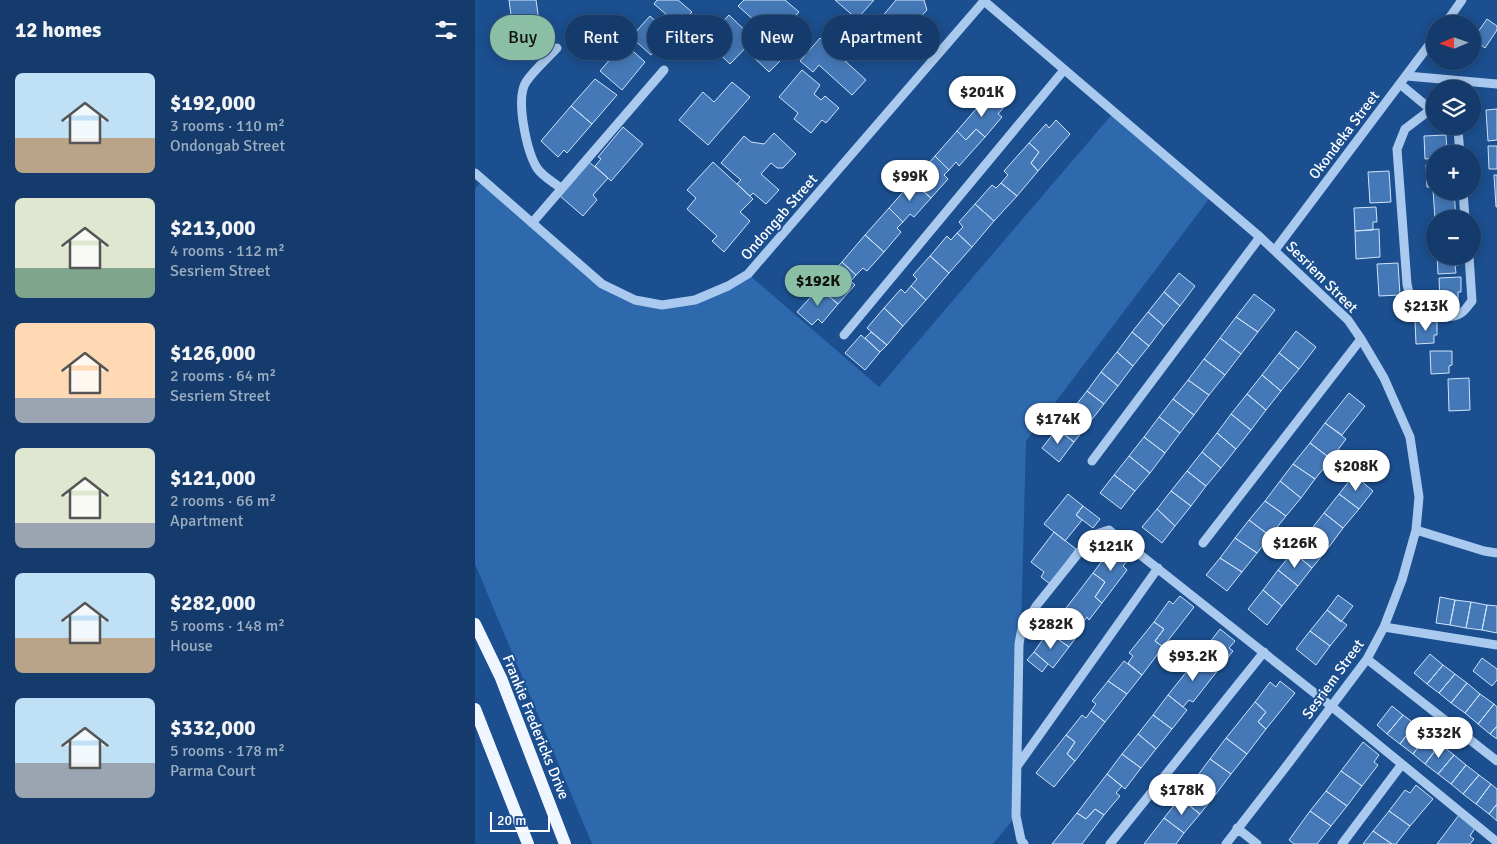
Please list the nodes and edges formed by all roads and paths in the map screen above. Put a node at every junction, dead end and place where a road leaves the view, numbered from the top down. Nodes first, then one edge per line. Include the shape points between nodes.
1 (1462, 0) edge
2 (983, 1) edge
3 (1451, 15) edge
4 (557, 48) dead end
5 (1426, 50) edge
6 (664, 70) dead end
7 (1064, 70) junction
8 (1407, 76) junction
9 (1400, 84) junction
10 (1497, 84) edge
11 (1426, 106) edge
12 (1426, 115) edge
13 (475, 173) edge
14 (561, 188) junction
15 (532, 223) junction
16 (1260, 237) junction
17 (1275, 250) junction
18 (1470, 265) edge
19 (844, 335) dead end
20 (1361, 339) junction
21 (1092, 461) dead end
22 (1416, 530) junction
23 (1203, 543) dead end
24 (1497, 553) edge
25 (1158, 568) junction
26 (475, 624) edge
27 (1384, 627) junction
28 (1497, 646) edge
29 (1264, 652) junction
30 (1367, 659) junction
31 (1331, 706) junction
32 (475, 709) edge
33 (1497, 761) edge
34 (1402, 764) junction
35 (1018, 765) junction
36 (1237, 828) junction
37 (1497, 843) edge
38 (528, 844) edge
39 (565, 844) edge
40 (1024, 844) edge
41 (1110, 844) edge
42 (1226, 844) edge
43 (1257, 844) edge
44 (1342, 844) edge

1 - 3 street
2 - 7 street, Sesriem Street
2 - 15 street, Ondongab Street via 748,274 728,286 695,300 662,304 635,300 602,284
4 - 14 street via 525,83 522,102 527,147 537,169
5 - 8 street, Okondeka Street
6 - 14 street
7 - 16 street, Sesriem Street
7 - 19 street
8 - 9 street, Okondeka Street
8 - 10 street
9 - 11 street
9 - 17 street, Okondeka Street
12 - 18 street via 1405,129 1397,149 1411,302 1428,313 1445,317 1461,313 1472,301
13 - 15 street, Ondongab Street
14 - 15 street
16 - 17 street, Sesriem Street
16 - 21 street
17 - 20 street, Sesriem Street via 1347,320
20 - 22 street, Sesriem Street via 1384,378 1409,438 1419,497
20 - 23 street
22 - 24 street
22 - 27 street, Sesriem Street
25 - 29 street
25 - 35 street
25 - 35 street via 1109,530 1093,535 1037,605 1022,628 1019,644
26 - 39 main road, Frankie Fredericks Drive via 501,678
27 - 28 street
27 - 30 street, Sesriem Street
29 - 31 street
29 - 41 street
30 - 31 street, Sesriem Street
30 - 33 street
31 - 34 street
31 - 36 street, Sesriem Street
32 - 38 main road
34 - 37 street
34 - 44 street
35 - 40 street via 1017,816
36 - 42 street, Sesriem Street
36 - 43 street

